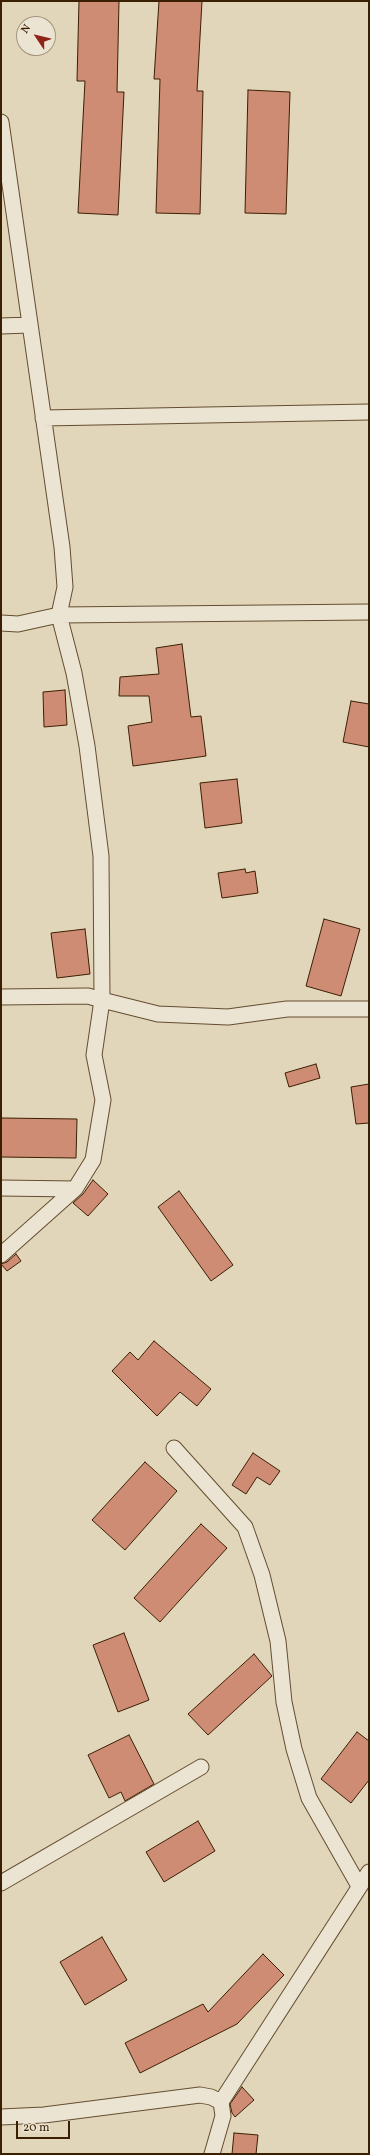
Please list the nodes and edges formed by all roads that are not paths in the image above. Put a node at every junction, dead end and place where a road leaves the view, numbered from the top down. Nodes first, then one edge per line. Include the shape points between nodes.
1 (1, 122) edge
2 (29, 325) junction
3 (1, 326) edge
4 (369, 412) edge
5 (43, 418) junction
6 (369, 612) edge
7 (59, 615) junction
8 (1, 623) edge
9 (1, 997) edge
10 (102, 1000) junction
11 (369, 1009) edge
12 (1, 1188) edge
13 (75, 1189) junction
14 (1, 1255) edge
15 (174, 1448) dead end
16 (201, 1767) dead end
17 (369, 1872) edge
18 (1, 1883) edge
19 (359, 1886) junction
20 (221, 2102) junction
21 (1, 2117) edge
22 (212, 2154) edge

1 - 2 street
2 - 3 street
2 - 5 street
4 - 5 street
5 - 7 street via 65,587
6 - 7 street
7 - 8 street via 18,624
7 - 10 street via 74,673 87,746 101,856
9 - 10 street via 88,996
10 - 11 street via 158,1014 228,1017 288,1009
10 - 13 street via 94,1055 103,1100 94,1160
12 - 13 street
13 - 14 street
15 - 19 street via 245,1527 262,1575 278,1641 284,1702 294,1749 307,1791
16 - 18 street
17 - 19 street
19 - 20 street
20 - 21 street via 211,2097 200,2096 44,2115
20 - 22 street via 223,2116

